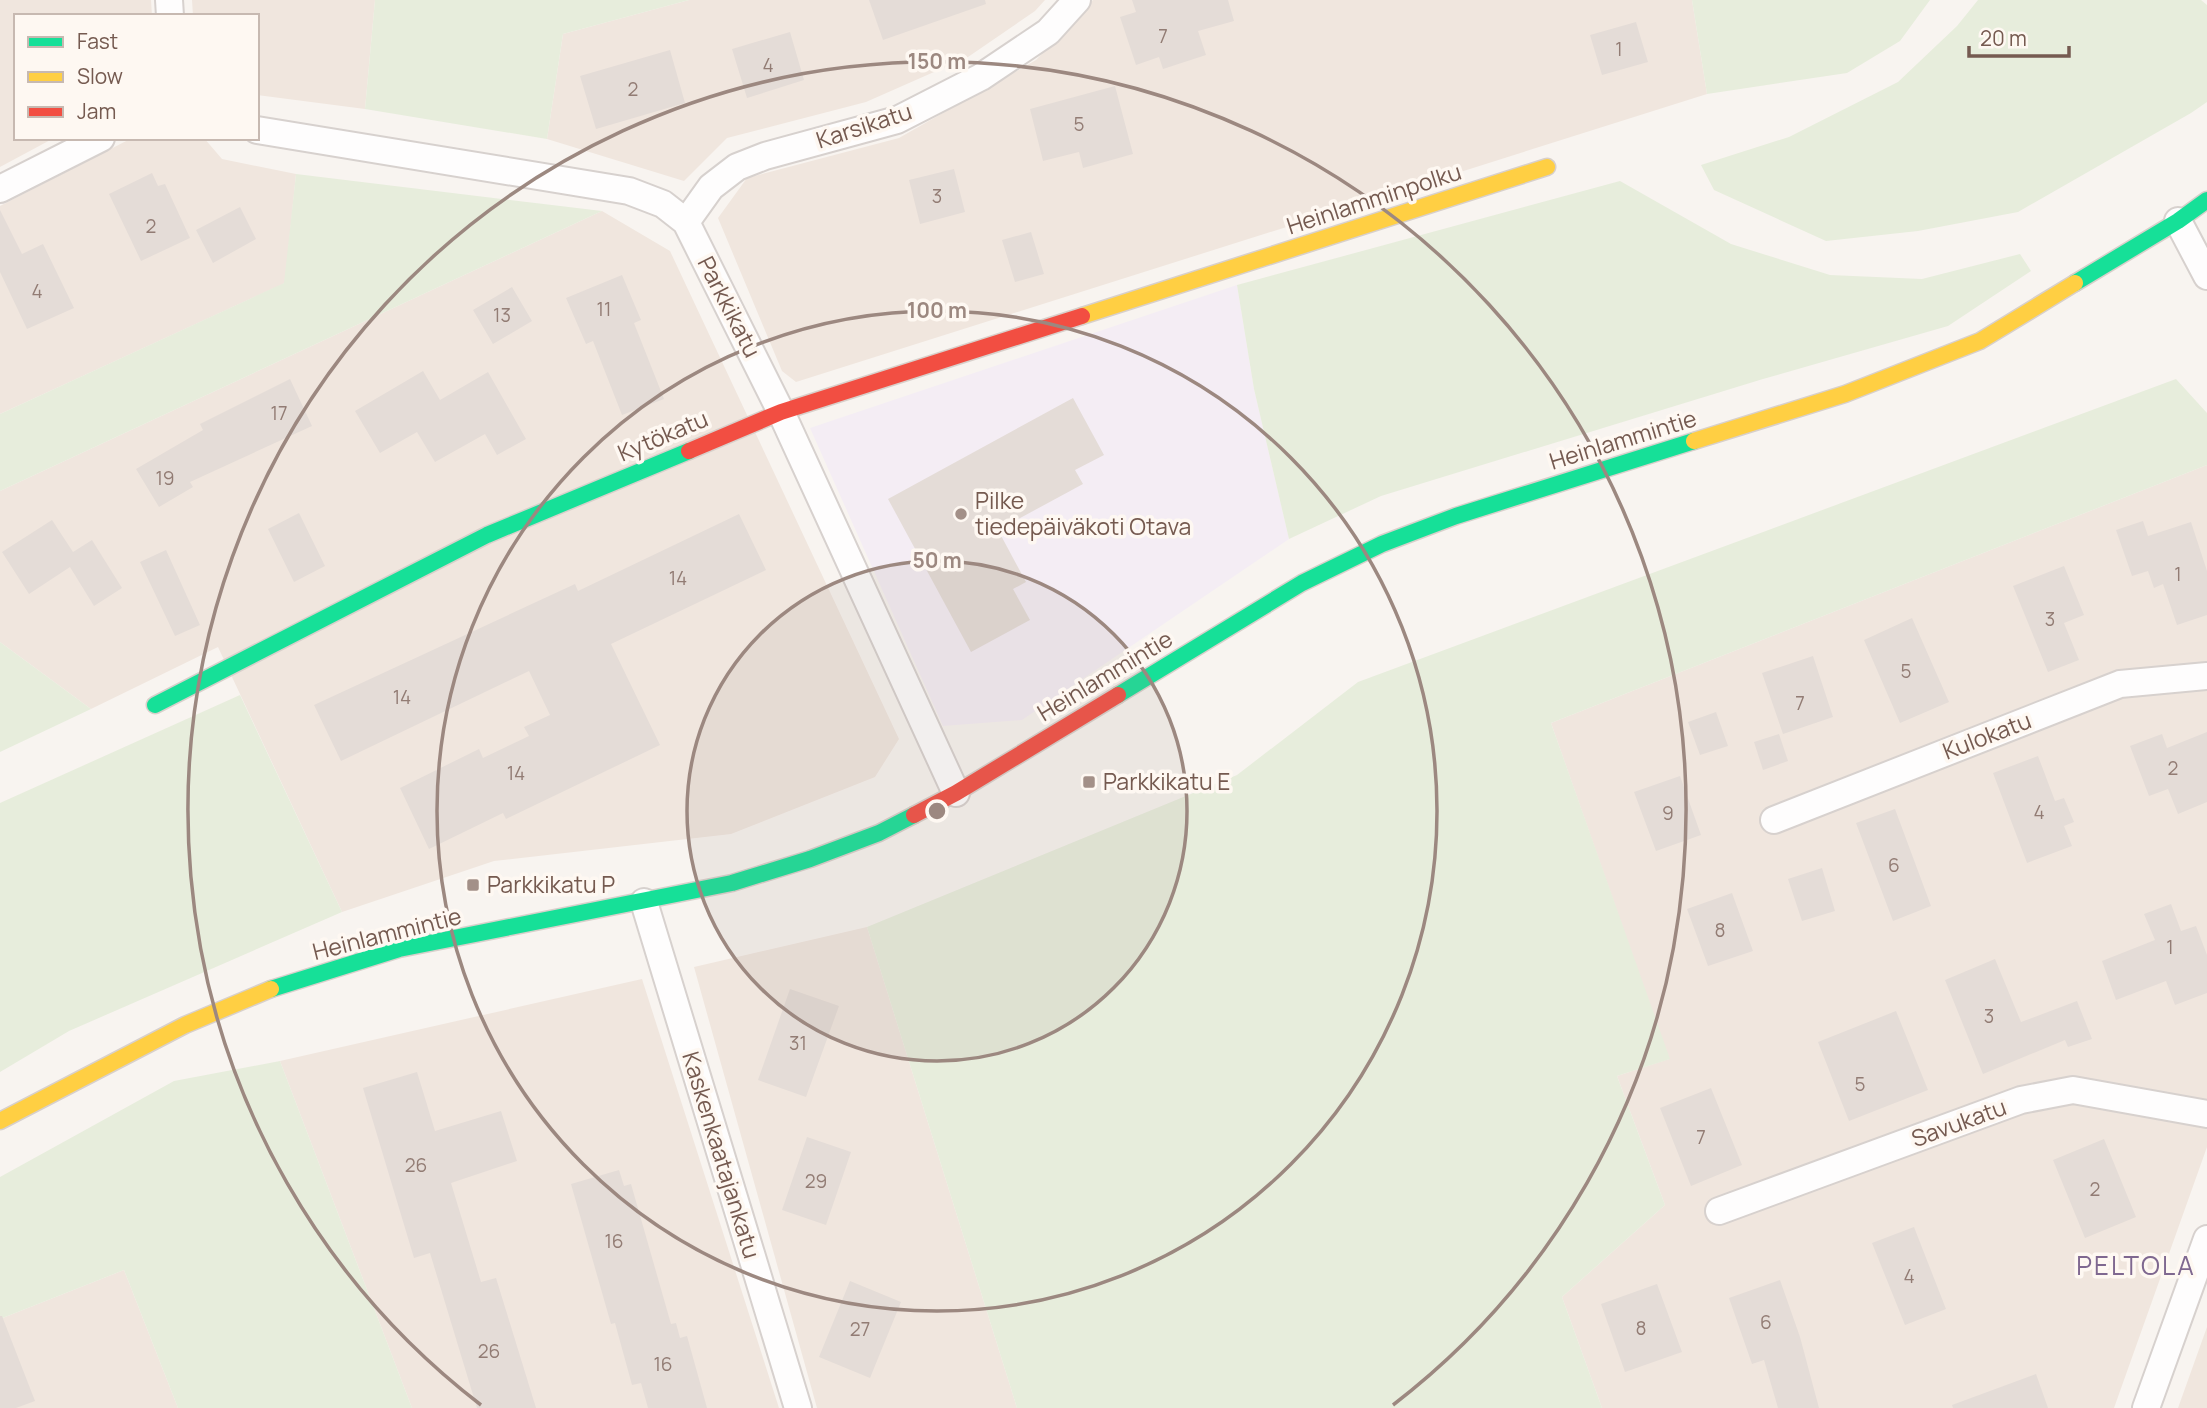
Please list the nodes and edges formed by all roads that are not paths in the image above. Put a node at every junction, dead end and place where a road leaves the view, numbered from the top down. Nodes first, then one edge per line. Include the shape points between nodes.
1 (1077, 0) edge
2 (259, 130) edge
3 (97, 140) edge
4 (1547, 167) dead end
5 (0, 189) edge
6 (2207, 201) edge
7 (2178, 221) junction
8 (686, 222) junction
9 (1214, 274) joint
10 (2207, 276) edge
11 (781, 412) junction
12 (2207, 676) edge
13 (155, 705) dead end
14 (956, 793) junction
15 (1774, 820) dead end
16 (644, 902) junction
17 (2207, 1114) edge
18 (0, 1121) edge
19 (1719, 1211) dead end
20 (2207, 1239) edge
21 (798, 1408) edge
22 (2146, 1408) edge

1 - 8 street, Karsikatu via 1048,32 981,77 897,120 737,167 711,187
2 - 8 street, Parkkikatu via 629,191 663,204
3 - 5 street
4 - 9 street, Heinlamminpolku
6 - 7 street, Heinlammintie
7 - 10 street
7 - 14 street, Heinlammintie via 1980,341 1845,394 1456,516 1382,544 1302,583
8 - 11 street, Parkkikatu
9 - 11 street, Kytökatu
11 - 13 street, Kytökatu via 487,535
11 - 14 street, Parkkikatu
12 - 15 street, Kulokatu via 2120,684
14 - 16 street, Heinlammintie via 879,833 810,859 732,883
16 - 18 street, Heinlammintie via 399,949 272,989 185,1025
16 - 21 street, Kaskenkaatajankatu
17 - 19 street, Savukatu via 2073,1090 2034,1097
20 - 22 street

